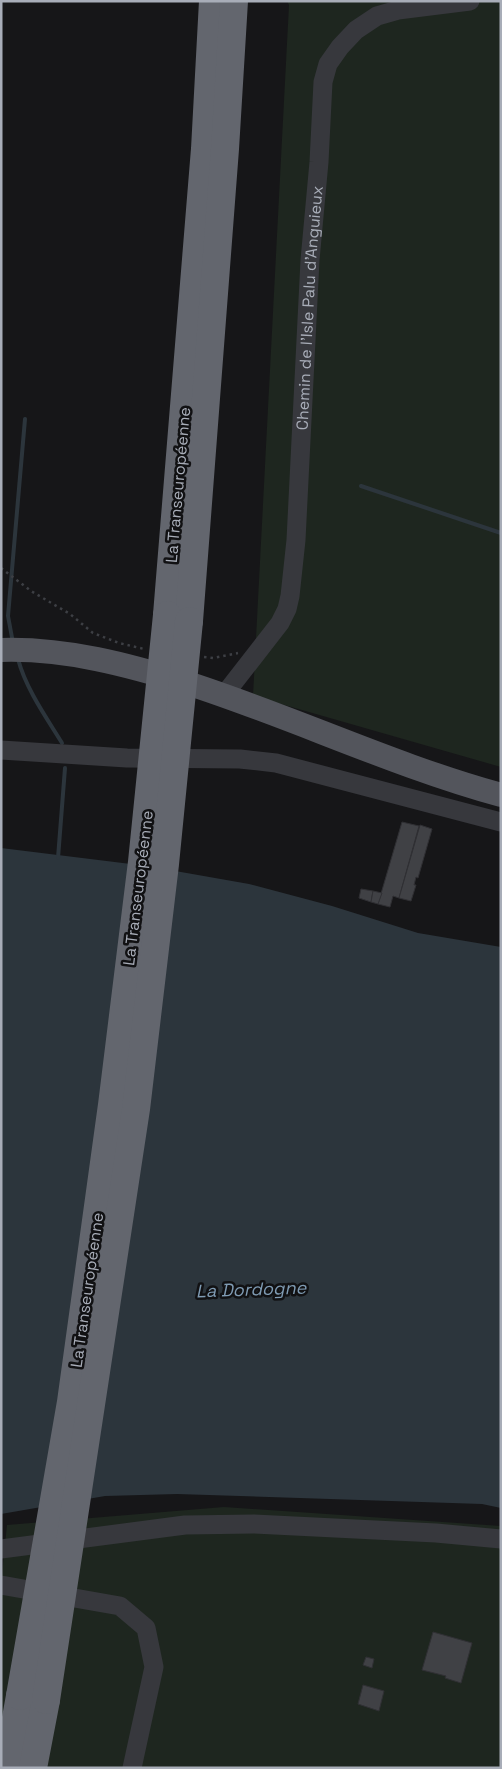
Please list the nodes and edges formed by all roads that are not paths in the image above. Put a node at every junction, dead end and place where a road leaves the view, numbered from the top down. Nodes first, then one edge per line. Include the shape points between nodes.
1 (212, 1) edge
2 (234, 1) edge
3 (470, 1) edge
4 (178, 618) junction
5 (1, 650) edge
6 (224, 695) junction
7 (1, 750) edge
8 (501, 795) edge
9 (501, 822) edge
10 (501, 1539) edge
11 (1, 1550) edge
12 (1, 1585) edge
13 (33, 1698) junction
14 (7, 1768) edge
15 (33, 1768) edge
16 (132, 1768) edge

1 - 4 highway, La Transeuropéenne
2 - 4 highway, La Transeuropéenne via 226,149
3 - 6 street, Chemin de l'Isle Palu d’Anguieux via 398,10 377,16 356,30 328,64 323,82 310,260 296,540 290,596 280,623
4 - 13 highway, La Transeuropéenne, bridge via 165,864 136,1109
5 - 6 main road via 99,658
6 - 8 main road via 458,783
7 - 9 street via 276,763
10 - 11 street via 254,1524 185,1525
12 - 16 street via 120,1606 146,1628 154,1667
13 - 14 highway, La Transeuropéenne
13 - 15 highway, La Transeuropéenne

